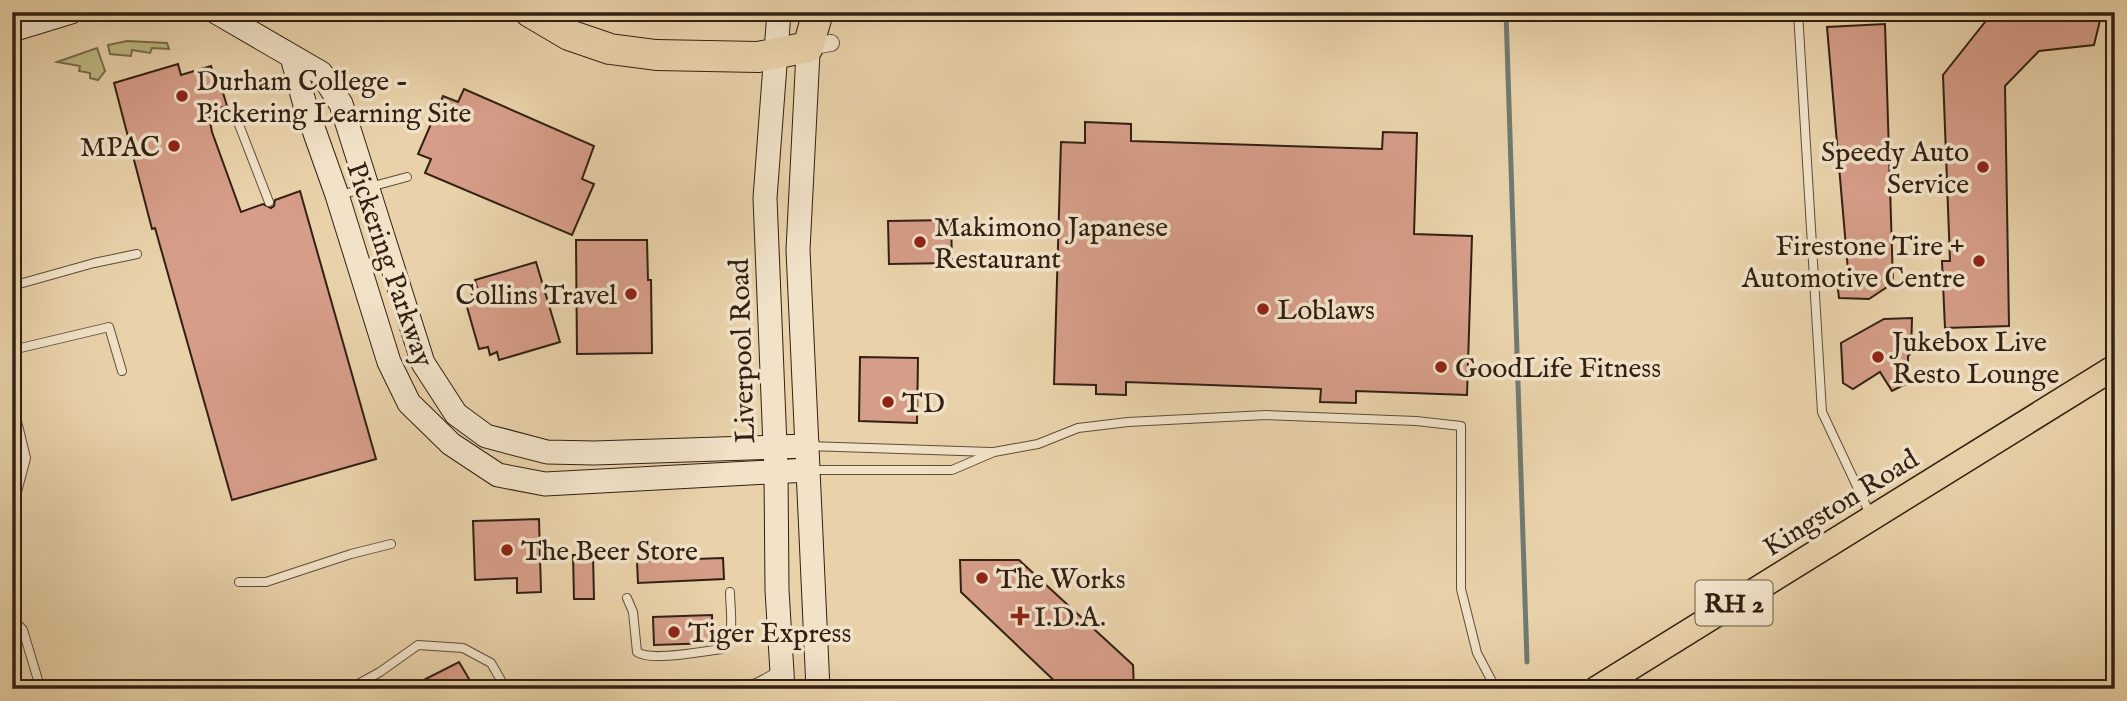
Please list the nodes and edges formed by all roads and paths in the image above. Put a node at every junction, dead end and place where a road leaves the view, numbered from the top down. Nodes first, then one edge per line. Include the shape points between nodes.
1 (72, 12) edge
2 (216, 12) edge
3 (530, 12) edge
4 (779, 12) edge
5 (810, 12) edge
6 (818, 12) edge
7 (1798, 12) edge
8 (12, 30) edge
9 (820, 45) junction
10 (776, 53) junction
11 (292, 58) junction
12 (236, 117) dead end
13 (407, 177) dead end
14 (368, 188) junction
15 (337, 195) junction
16 (269, 202) dead end
17 (137, 254) dead end
18 (12, 286) edge
19 (12, 350) edge
20 (2115, 367) edge
21 (122, 371) dead end
22 (12, 401) edge
23 (808, 446) junction
24 (774, 447) junction
25 (994, 452) junction
26 (808, 470) junction
27 (776, 471) junction
28 (12, 493) edge
29 (1871, 517) junction
30 (391, 544) dead end
31 (239, 582) dead end
32 (730, 592) dead end
33 (627, 598) dead end
34 (12, 618) edge
35 (783, 678) edge
36 (37, 689) edge
37 (349, 689) edge
38 (506, 689) edge
39 (728, 689) edge
40 (818, 689) edge
41 (1496, 689) edge
42 (1596, 689) edge

1 - 8 street
2 - 11 street, Pickering Parkway
3 - 10 highway via 569,35 610,49 656,55 758,57
4 - 10 street, Liverpool Road
5 - 9 street
6 - 9 highway
7 - 29 lane via 1822,412
9 - 10 highway
9 - 23 street via 798,250
10 - 24 street, Liverpool Road via 765,198
11 - 14 street, Pickering Parkway via 321,73 341,104
11 - 15 street, Pickering Parkway
12 - 16 lane
13 - 14 lane
14 - 15 lane
14 - 24 street, Pickering Parkway via 423,363 456,414 486,436 547,452
15 - 27 street, Pickering Parkway via 389,362 408,403 445,439 498,475 545,484
17 - 18 lane
19 - 21 lane via 109,327
20 - 29 main road, Kingston Road / RH 2
22 - 28 lane via 26,458 17,492
23 - 24 street, Pickering Parkway
23 - 25 lane
23 - 26 street
24 - 27 street, Liverpool Road
25 - 26 lane via 952,470
25 - 41 lane via 1078,428 1176,419 1266,415 1461,426 1461,589 1476,653
26 - 27 street, Pickering Parkway
26 - 40 street
27 - 35 street, Liverpool Road
29 - 42 main road, Kingston Road / RH 2
30 - 31 lane via 266,582
32 - 33 lane via 728,644 722,649 658,656 637,652 634,612
34 - 36 lane via 23,630
35 - 39 lane
37 - 38 lane via 418,645 463,648 491,663

